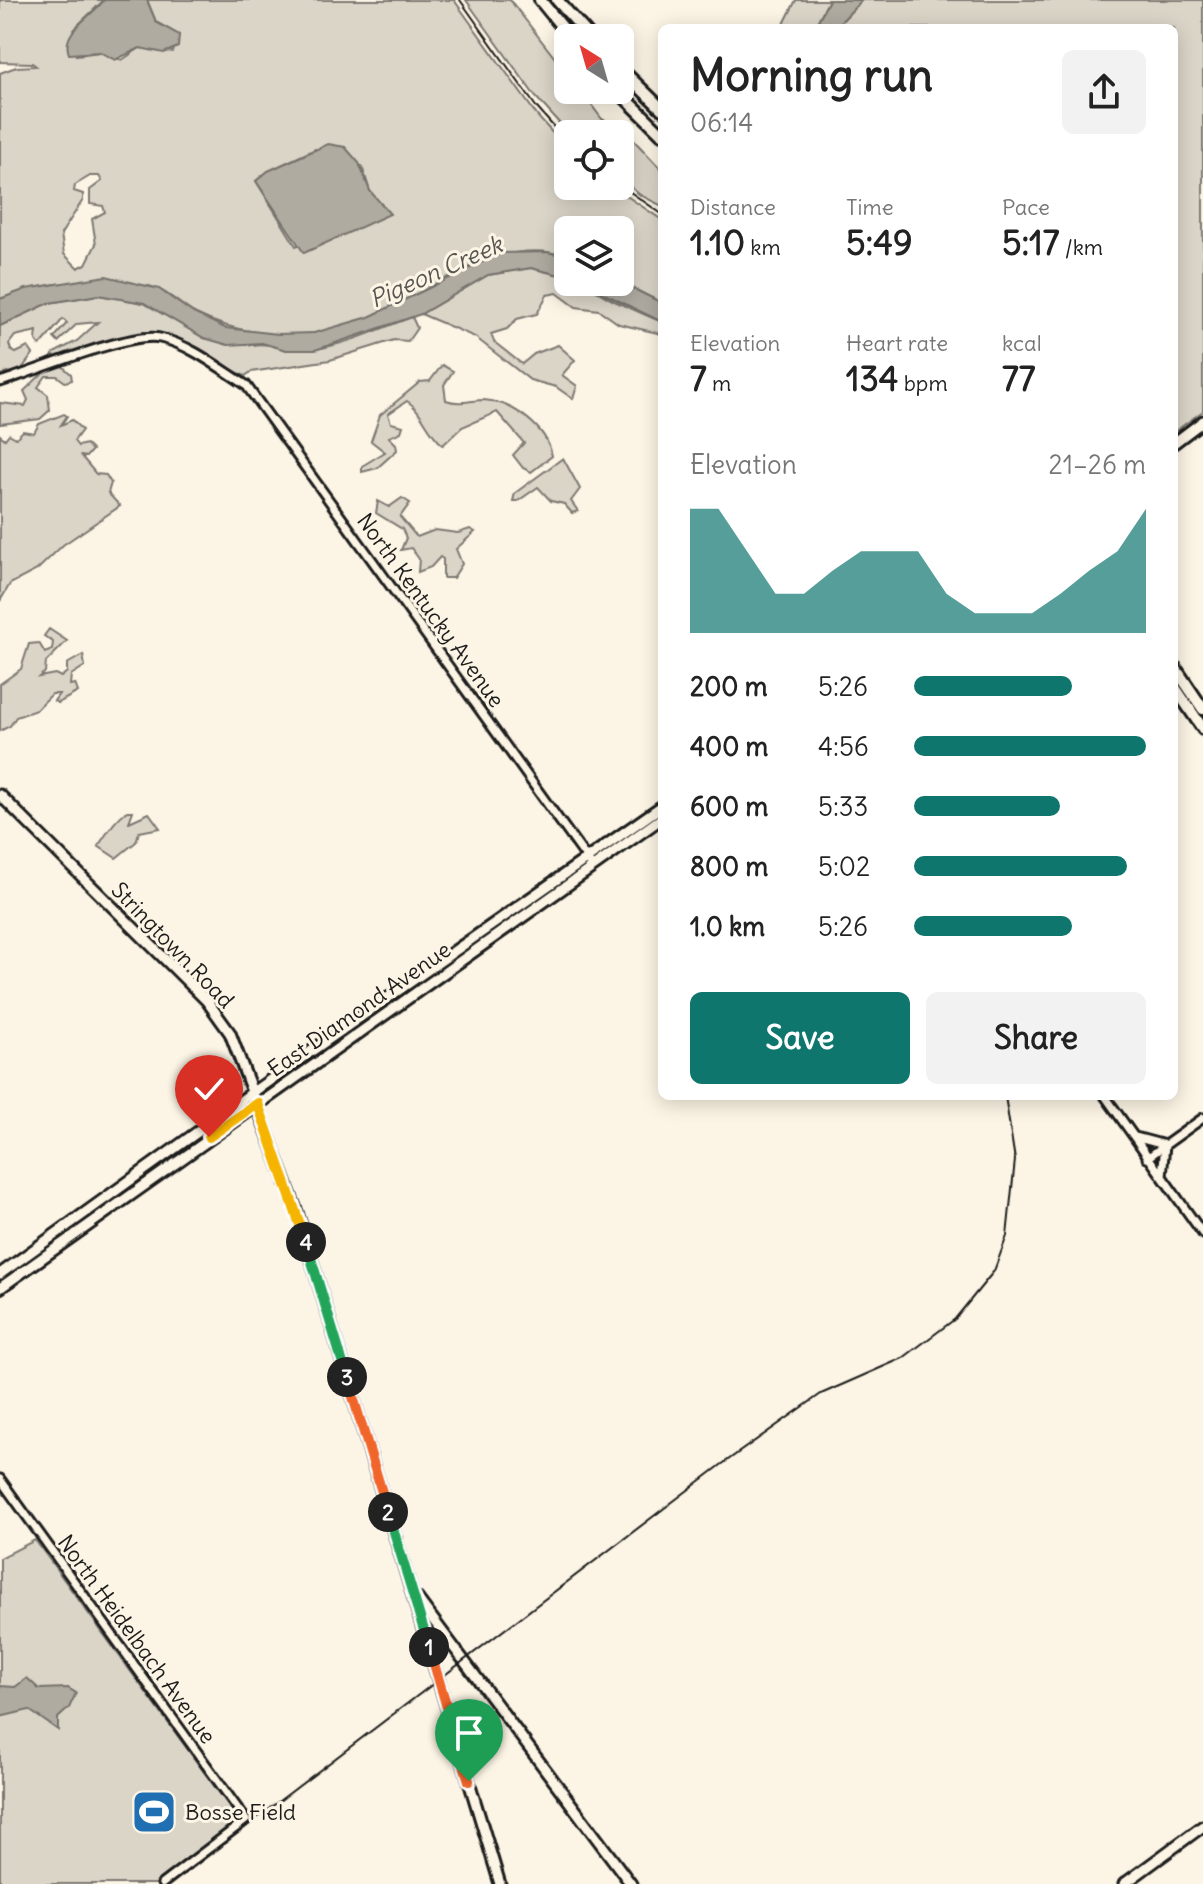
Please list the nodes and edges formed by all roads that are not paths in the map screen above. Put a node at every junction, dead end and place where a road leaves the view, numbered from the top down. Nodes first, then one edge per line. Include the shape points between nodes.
1 (540, 0) edge
2 (557, 0) edge
3 (560, 24) edge
4 (578, 24) edge
5 (634, 82) edge
6 (631, 104) edge
7 (658, 105) edge
8 (658, 130) edge
9 (0, 382) edge
10 (1203, 421) edge
11 (1178, 440) edge
12 (1178, 672) edge
13 (1178, 694) edge
14 (1203, 709) edge
15 (1203, 729) edge
16 (0, 795) edge
17 (658, 809) edge
18 (658, 820) edge
19 (590, 862) junction
20 (253, 1092) junction
21 (1108, 1100) edge
22 (258, 1103) junction
23 (1203, 1118) edge
24 (1130, 1134) junction
25 (1165, 1145) junction
26 (1147, 1158) junction
27 (1162, 1179) junction
28 (1203, 1234) edge
29 (0, 1274) edge
30 (0, 1288) edge
31 (0, 1479) edge
32 (412, 1592) junction
33 (1203, 1826) edge
34 (162, 1884) edge
35 (500, 1884) edge
36 (631, 1884) edge
37 (1124, 1884) edge

1 - 3 highway
2 - 4 highway
5 - 7 highway
6 - 8 highway
9 - 19 street, North Kentucky Avenue via 150,337 170,341 236,378 256,398
10 - 11 main road
12 - 14 highway
13 - 15 highway
16 - 20 main road, Stringtown Road via 217,1011
17 - 19 main road, East Diamond Avenue
18 - 19 main road, East Diamond Avenue
19 - 20 main road, East Diamond Avenue
19 - 22 main road, East Diamond Avenue
20 - 22 main road, Stringtown Road
20 - 29 main road, East Diamond Avenue
21 - 24 street
22 - 30 main road, East Diamond Avenue
22 - 32 main road, Stringtown Road via 297,1212
23 - 25 street
24 - 25 street
24 - 26 street
25 - 26 street
25 - 27 street
26 - 27 street
27 - 28 street
31 - 34 street, North Heidelbach Avenue via 246,1820
32 - 35 main road, Stringtown Road
32 - 36 main road
33 - 37 main road

